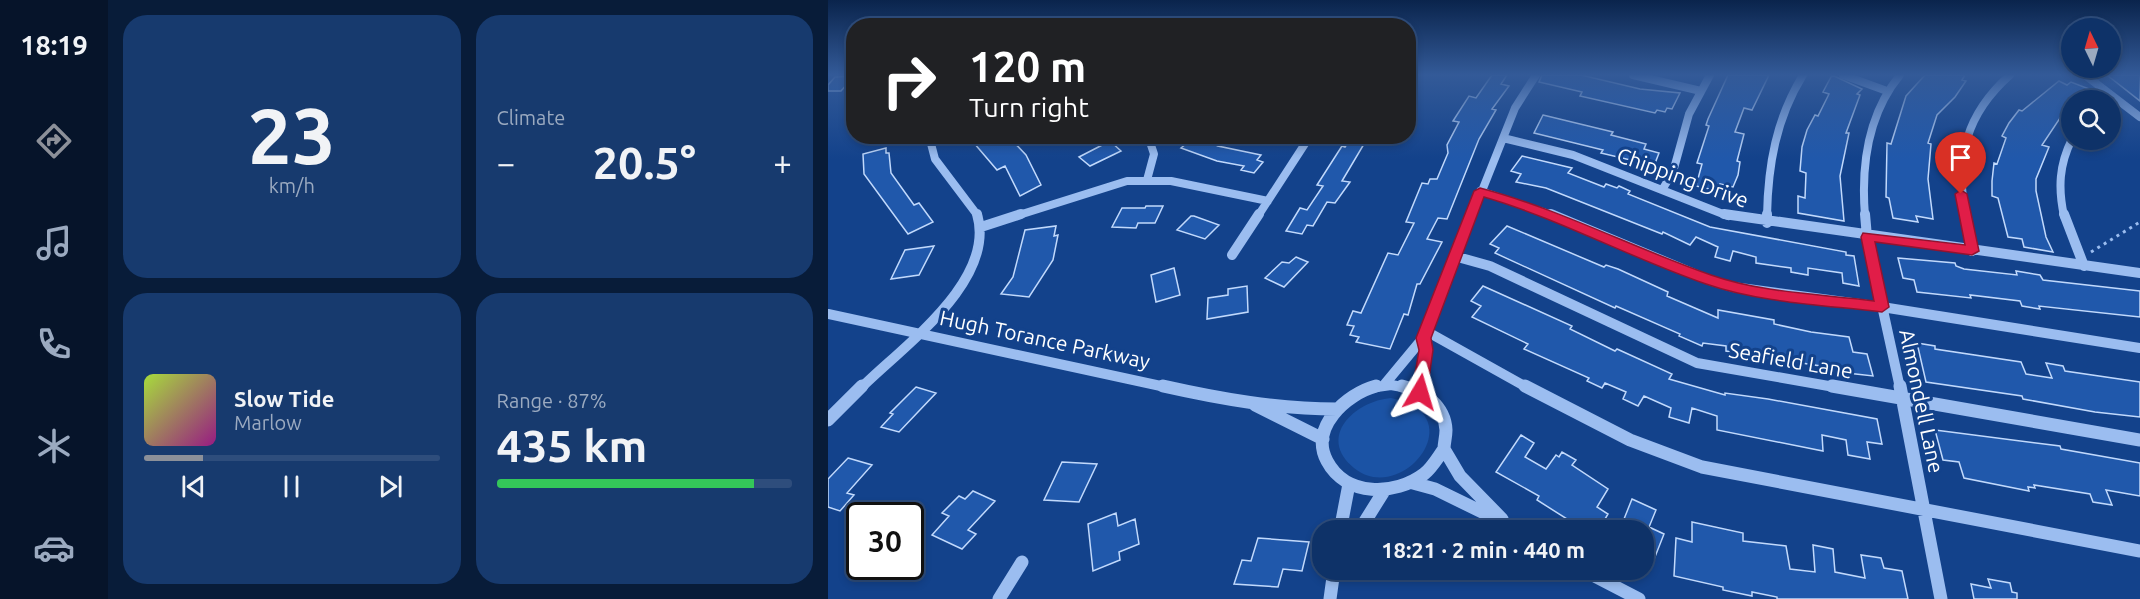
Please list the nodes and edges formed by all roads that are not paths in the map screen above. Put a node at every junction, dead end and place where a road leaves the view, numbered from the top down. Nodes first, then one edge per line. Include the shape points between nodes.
1 (1518, 103) edge
2 (1695, 103) edge
3 (1787, 103) edge
4 (1882, 103) edge
5 (1982, 103) edge
6 (2121, 106) edge
7 (2140, 117) edge
8 (1503, 138) junction
9 (931, 144) edge
10 (1151, 144) edge
11 (1305, 144) edge
12 (2066, 150) edge
13 (1147, 180) junction
14 (1662, 190) junction
15 (1480, 191) junction
16 (1268, 201) junction
17 (1767, 223) junction
18 (981, 227) junction
19 (1868, 237) junction
20 (1972, 251) junction
21 (1232, 255) dead end
22 (1454, 256) junction
23 (2084, 266) junction
24 (2140, 273) edge
25 (1882, 307) junction
26 (828, 314) edge
27 (918, 334) junction
28 (1425, 334) junction
29 (2140, 348) edge
30 (1384, 385) junction
31 (1420, 392) junction
32 (1903, 400) junction
33 (1254, 405) junction
34 (1337, 409) junction
35 (828, 420) edge
36 (1323, 439) junction
37 (2140, 440) edge
38 (1443, 448) junction
39 (1413, 483) junction
40 (1349, 484) junction
41 (1384, 491) junction
42 (1924, 511) junction
43 (1502, 519) joint
44 (1342, 520) edge
45 (1366, 520) edge
46 (2140, 551) edge
47 (1022, 562) dead end
48 (1333, 580) edge
49 (1602, 580) edge
50 (999, 599) edge
51 (1330, 599) edge
52 (1639, 599) edge
53 (1941, 599) edge

1 - 8 street
2 - 14 street via 1673,172
3 - 17 street via 1769,155
4 - 19 street, Almondell Lane via 1866,150 1863,193
5 - 20 street via 1963,146 1961,194
6 - 7 street
8 - 14 street, Chipping Drive via 1555,149
8 - 15 street
9 - 18 street via 934,159 973,205
10 - 13 street via 1154,154
11 - 16 street
12 - 23 street via 2060,192 2068,230
13 - 16 street
13 - 18 street via 1110,185
14 - 17 street, Chipping Drive via 1731,217
15 - 22 street
15 - 25 street via 1536,208 1717,282 1761,292
16 - 21 street
17 - 19 street, Chipping Drive
18 - 27 street via 979,251 971,270 944,308
19 - 20 street, Chipping Drive
19 - 25 street, Almondell Lane
20 - 23 street, Chipping Drive
22 - 28 street
22 - 32 street, Seafield Lane via 1490,266 1697,363
23 - 24 street, Chipping Drive
25 - 29 street
25 - 32 street, Almondell Lane
26 - 27 street, Hugh Torance Parkway
27 - 33 street, Hugh Torance Parkway
27 - 35 street
28 - 30 street
28 - 31 street
28 - 42 street via 1665,456 1702,467
30 - 31 street
30 - 34 street via 1358,393
31 - 38 street via 1442,415 1446,432
32 - 37 street, Seafield Lane
32 - 42 street, Almondell Lane
33 - 34 street, Hugh Torance Parkway
33 - 36 street, Hugh Torance Parkway
34 - 36 street via 1327,423
36 - 40 street via 1325,456 1334,472
38 - 39 street via 1426,474
38 - 43 street via 1449,465
39 - 41 street
39 - 43 street via 1428,485
40 - 41 street
40 - 44 street
41 - 45 street
42 - 46 street
42 - 53 street, Almondell Lane
47 - 50 street
48 - 51 street
49 - 52 street

